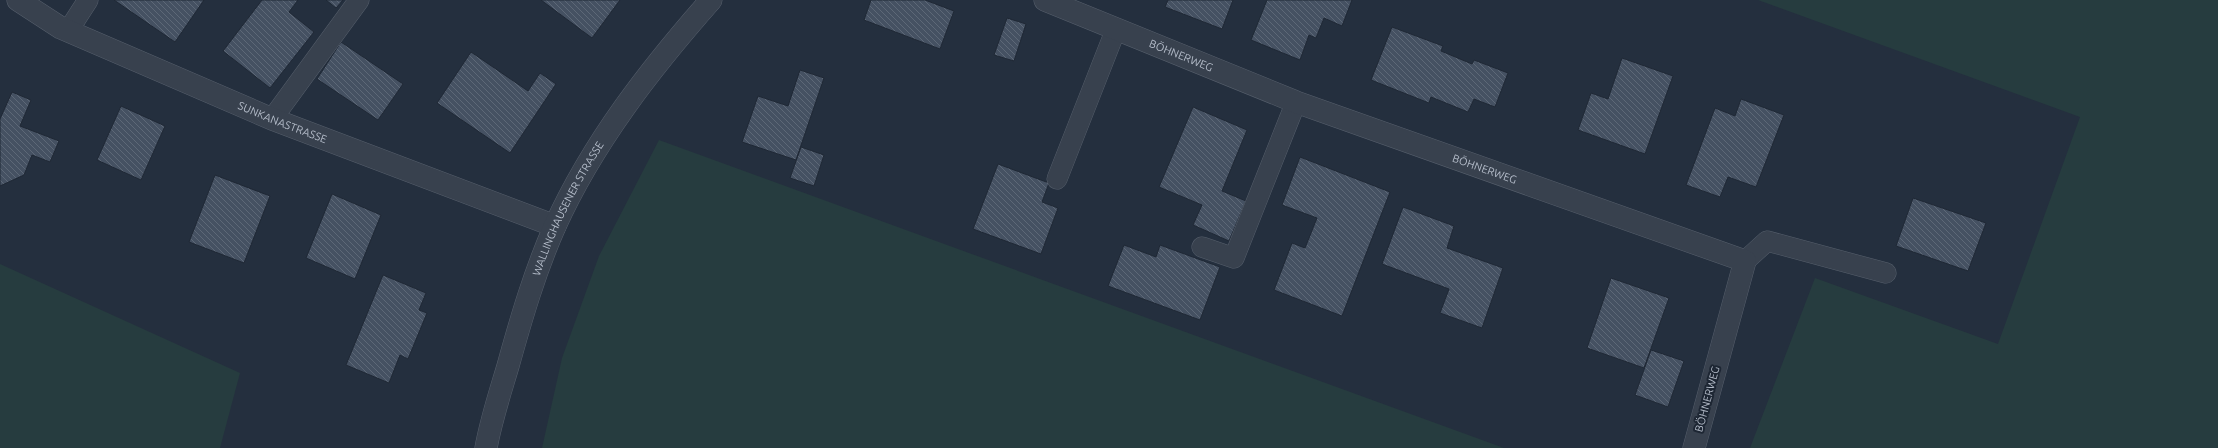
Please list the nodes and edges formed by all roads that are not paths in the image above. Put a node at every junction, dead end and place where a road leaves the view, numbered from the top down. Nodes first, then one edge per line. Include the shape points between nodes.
1 (18, 0) edge
2 (88, 0) edge
3 (359, 0) edge
4 (711, 0) edge
5 (1045, 0) edge
6 (1116, 29) junction
7 (68, 31) junction
8 (1296, 102) junction
9 (272, 119) junction
10 (1057, 179) dead end
11 (555, 226) junction
12 (1202, 247) dead end
13 (1745, 261) junction
14 (1886, 273) dead end
15 (486, 448) edge
16 (1694, 448) edge

1 - 7 street, SUNKANASTRASSE
2 - 7 lane
3 - 9 lane
4 - 11 street, WALLINGHAUSENER STRASSE via 660,58 615,123
5 - 6 street, BÖHNERWEG
6 - 8 street, BÖHNERWEG
6 - 10 lane
7 - 9 street, SUNKANASTRASSE
8 - 12 lane via 1234,258
8 - 13 street, BÖHNERWEG
9 - 11 street, SUNKANASTRASSE
11 - 15 street, WALLINGHAUSENER STRASSE via 523,312
13 - 14 lane via 1767,241
13 - 16 street, BÖHNERWEG

